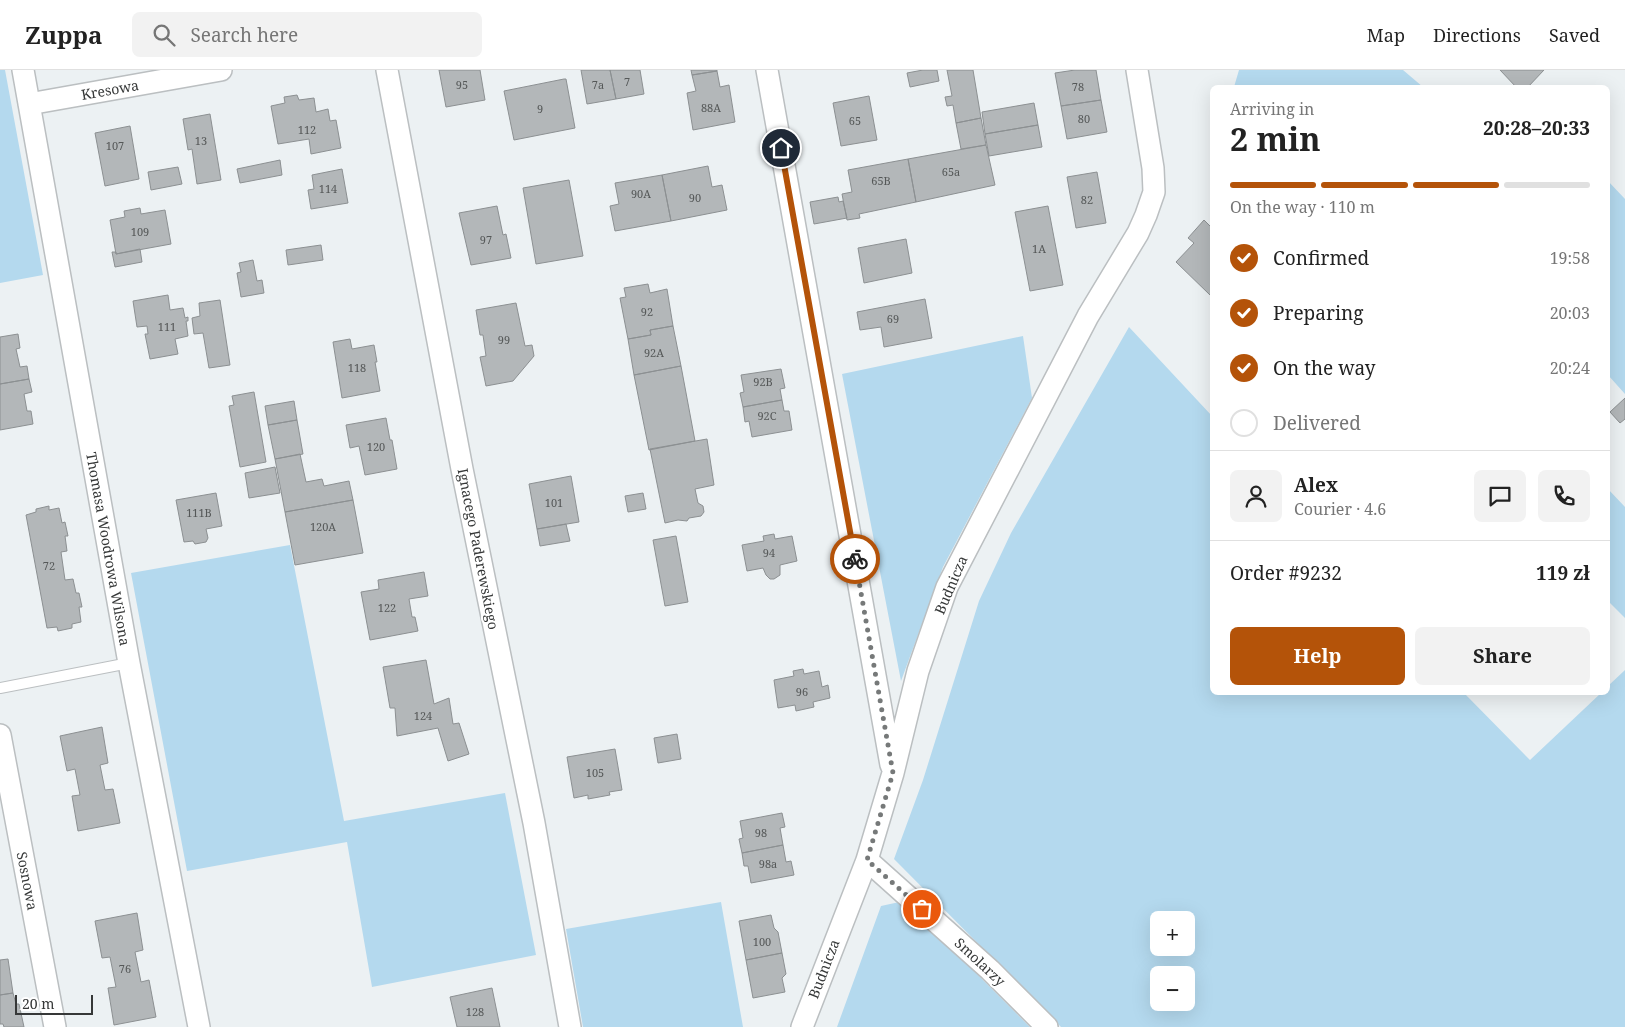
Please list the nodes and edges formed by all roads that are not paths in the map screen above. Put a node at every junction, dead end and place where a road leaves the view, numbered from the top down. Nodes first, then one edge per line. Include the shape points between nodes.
1 (23, 70) edge
2 (221, 70) edge
3 (387, 70) edge
4 (767, 70) edge
5 (1140, 71) edge
6 (29, 104) junction
7 (128, 663) junction
8 (0, 688) edge
9 (0, 734) edge
10 (893, 773) junction
11 (867, 860) junction
12 (55, 1027) edge
13 (199, 1027) edge
14 (570, 1027) edge
15 (802, 1027) edge
16 (1047, 1027) edge

1 - 6 street, Thomasa Woodrowa Wilsona
2 - 6 street, Kresowa
3 - 14 street, Ignacego Paderewskiego via 462,469 534,823
4 - 10 street
5 - 10 street, Budnicza via 1154,192 1138,233 1088,316 947,587 918,671
6 - 7 street, Thomasa Woodrowa Wilsona
7 - 8 lane
7 - 13 street, Thomasa Woodrowa Wilsona
9 - 12 street, Sosnowa
10 - 11 street, Budnicza
11 - 15 street, Budnicza
11 - 16 street, Smolarzy via 990,970

